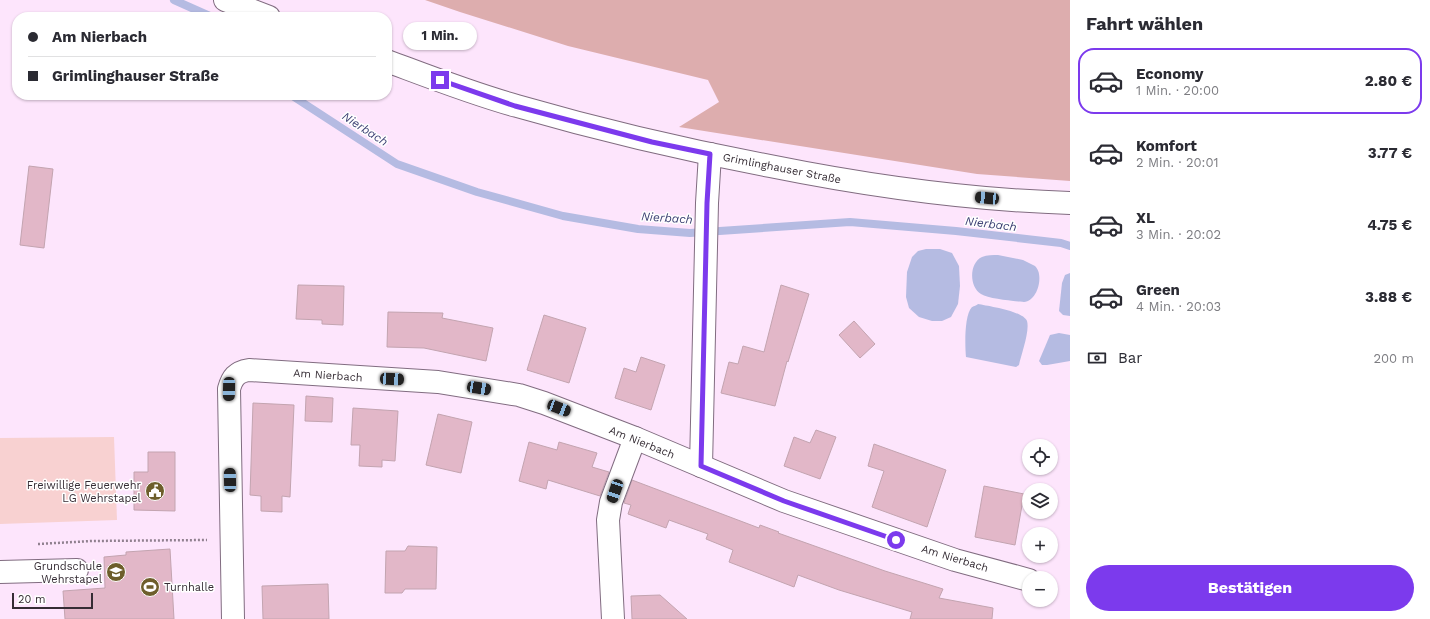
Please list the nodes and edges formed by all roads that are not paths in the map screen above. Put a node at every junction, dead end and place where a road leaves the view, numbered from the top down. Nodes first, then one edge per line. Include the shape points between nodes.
1 (225, 0) edge
2 (256, 12) edge
3 (392, 63) edge
4 (710, 154) junction
5 (1070, 203) edge
6 (635, 438) junction
7 (701, 466) junction
8 (77, 570) dead end
9 (0, 572) edge
10 (1022, 578) edge
11 (233, 619) edge
12 (613, 619) edge

1 - 2 street
3 - 4 street, Grimlinghauser Straße via 515,106 652,142
4 - 5 street, Grimlinghauser Straße via 818,176 896,188
4 - 7 street via 705,255
6 - 7 street, Am Nierbach
6 - 11 street, Am Nierbach via 544,403 493,390 438,382 242,371 232,380 229,389
6 - 12 street via 611,502 608,520
7 - 10 street, Am Nierbach via 784,501 955,560
8 - 9 street

